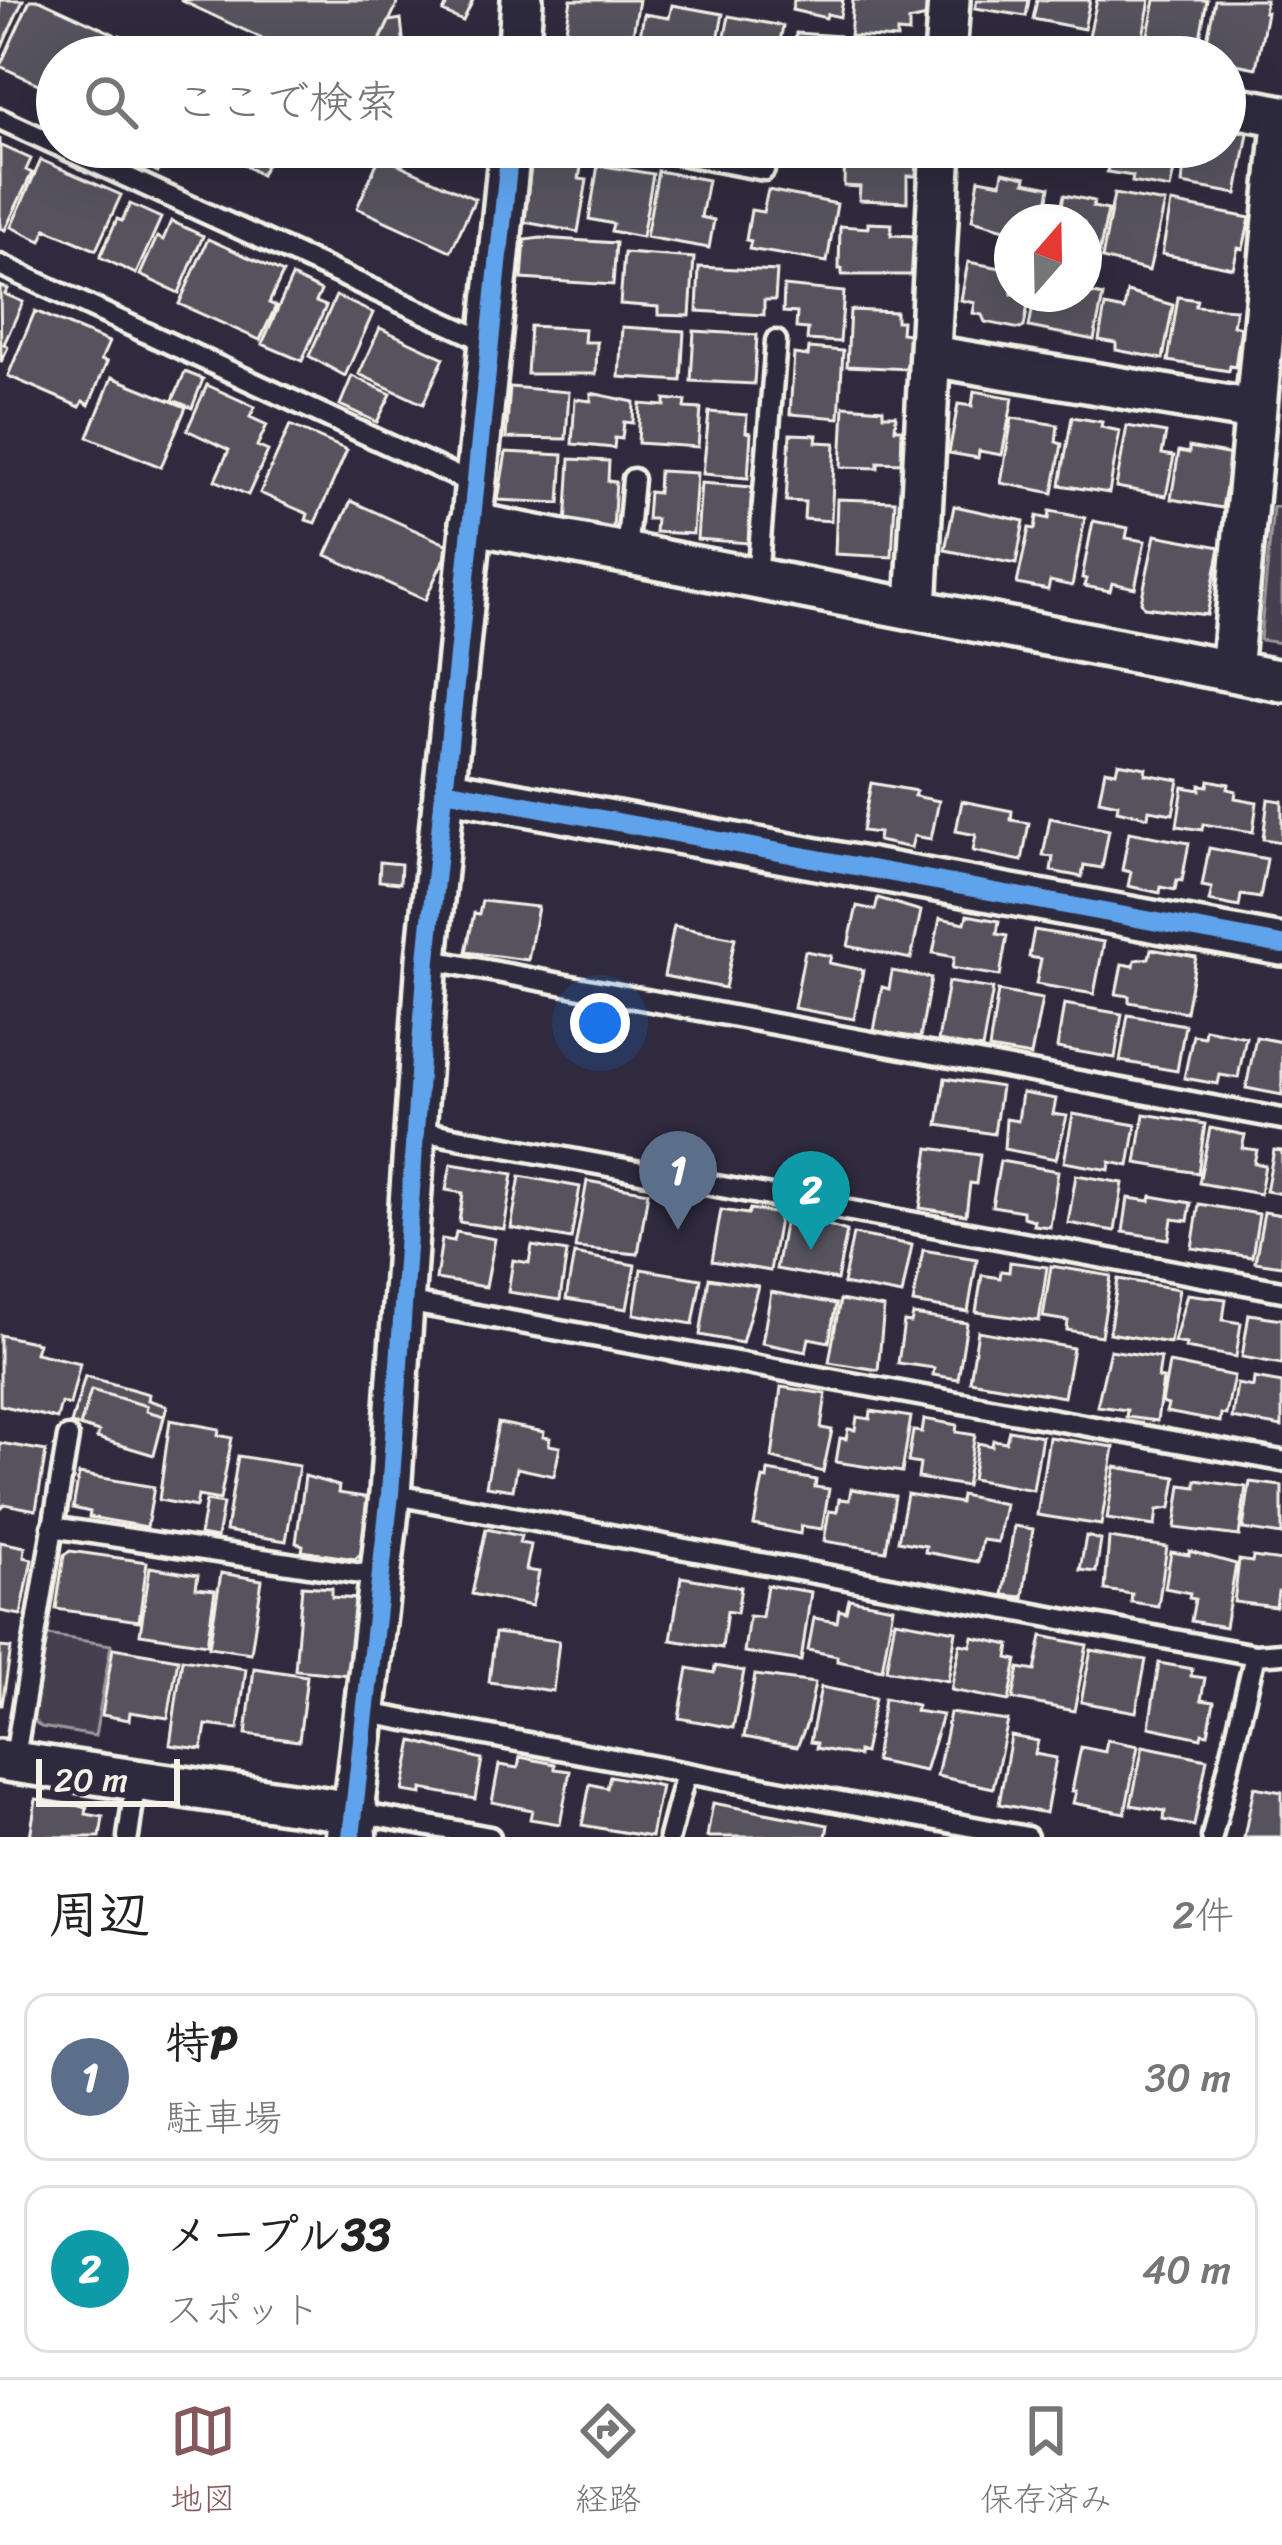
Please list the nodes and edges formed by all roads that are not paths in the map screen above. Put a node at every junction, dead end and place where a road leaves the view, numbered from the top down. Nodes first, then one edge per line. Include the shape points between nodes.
1 (522, 0) edge
2 (949, 0) edge
3 (519, 36) edge
4 (954, 36) edge
5 (1246, 109) edge
6 (1282, 116) edge
7 (0, 119) edge
8 (1282, 134) edge
9 (36, 135) edge
10 (107, 168) edge
11 (508, 168) edge
12 (753, 168) edge
13 (940, 168) edge
14 (764, 170) dead end
15 (0, 265) edge
16 (776, 341) dead end
17 (490, 343) junction
18 (932, 356) junction
19 (1253, 410) junction
20 (633, 479) dead end
21 (473, 484) junction
22 (470, 524) junction
23 (626, 554) junction
24 (757, 579) junction
25 (916, 608) junction
26 (1231, 670) junction
27 (1282, 680) edge
28 (444, 790) junction
29 (1282, 945) edge
30 (427, 959) junction
31 (1282, 1119) edge
32 (415, 1130) junction
33 (1282, 1291) edge
34 (405, 1302) junction
35 (68, 1437) dead end
36 (1282, 1461) edge
37 (390, 1494) junction
38 (52, 1528) junction
39 (381, 1577) junction
40 (1282, 1654) edge
41 (1255, 1655) junction
42 (363, 1712) junction
43 (7, 1761) edge
44 (686, 1773) junction
45 (136, 1780) junction
46 (352, 1824) edge
47 (128, 1837) edge
48 (490, 1837) edge
49 (670, 1837) edge
50 (1027, 1837) edge
51 (1212, 1837) edge

1 - 3 street
2 - 4 street
5 - 6 street
7 - 9 lane
8 - 19 street
10 - 17 lane
11 - 17 street
12 - 14 lane
13 - 18 street
15 - 21 lane
16 - 24 lane
17 - 21 street
18 - 19 street
18 - 25 street
19 - 26 street
20 - 23 lane
21 - 22 street
22 - 23 street
22 - 28 street
23 - 24 street
24 - 25 street
25 - 26 street
26 - 27 street
28 - 29 street
28 - 30 street
30 - 31 lane
30 - 32 street
32 - 33 lane
32 - 34 street
34 - 36 lane
34 - 37 street
35 - 38 lane
37 - 39 street
37 - 41 lane
38 - 39 lane
38 - 43 lane
39 - 42 street
40 - 41 lane
41 - 51 lane
42 - 44 lane
42 - 46 street
43 - 45 street
44 - 49 lane
44 - 50 lane
45 - 46 street
45 - 47 lane
46 - 48 lane

